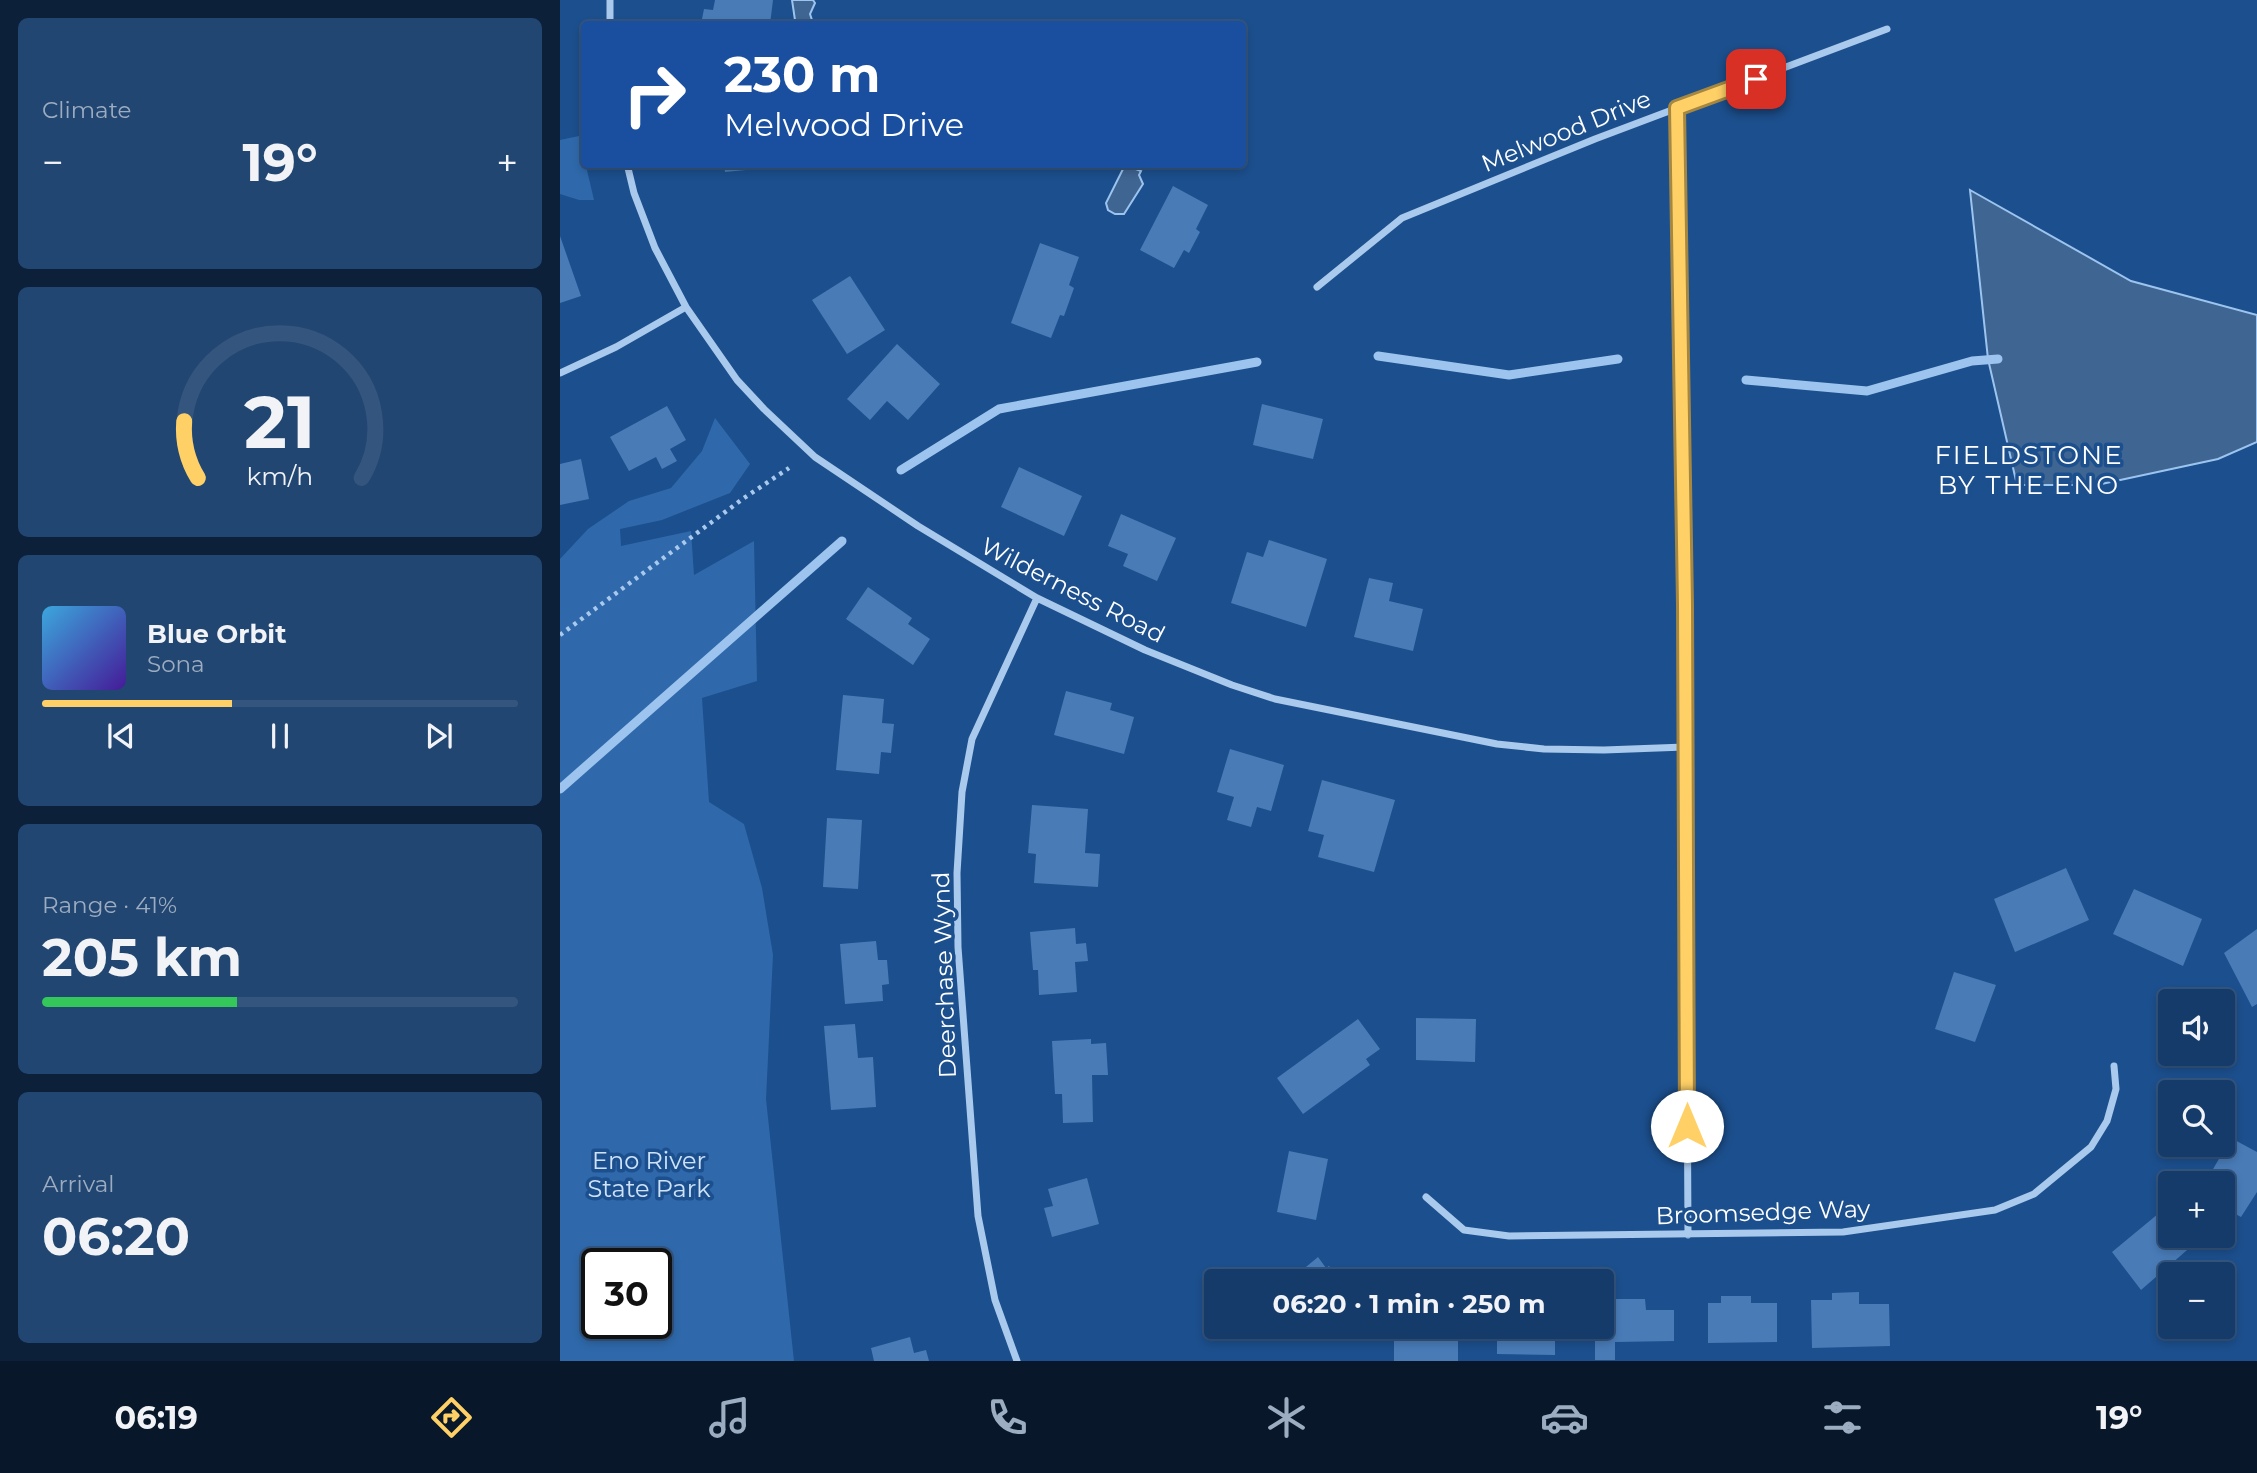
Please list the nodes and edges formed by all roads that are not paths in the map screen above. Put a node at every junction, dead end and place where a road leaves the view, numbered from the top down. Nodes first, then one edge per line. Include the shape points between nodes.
1 (610, 0) edge
2 (610, 21) edge
3 (1887, 29) dead end
4 (1677, 108) junction
5 (628, 168) edge
6 (1317, 287) dead end
7 (686, 307) junction
8 (560, 373) edge
9 (1038, 598) junction
10 (1685, 747) junction
11 (2114, 1066) dead end
12 (1426, 1197) dead end
13 (1688, 1235) junction
14 (1017, 1361) edge

1 - 2 street
3 - 4 street, Melwood Drive
4 - 6 street, Melwood Drive via 1402,218
4 - 10 street
5 - 7 street, Wilderness Road via 655,248
7 - 8 street
7 - 9 street, Wilderness Road via 737,380 815,457
9 - 10 street, Wilderness Road via 1145,650 1275,699 1509,745 1580,750
9 - 14 street, Deerchase Wynd via 972,739 962,792 957,873 958,947 978,1216 995,1300
10 - 13 street
11 - 13 street, Broomsedge Way via 2116,1089 2107,1121 2091,1147 2034,1194 1995,1210 1843,1232
12 - 13 street, Broomsedge Way via 1464,1230 1509,1236

